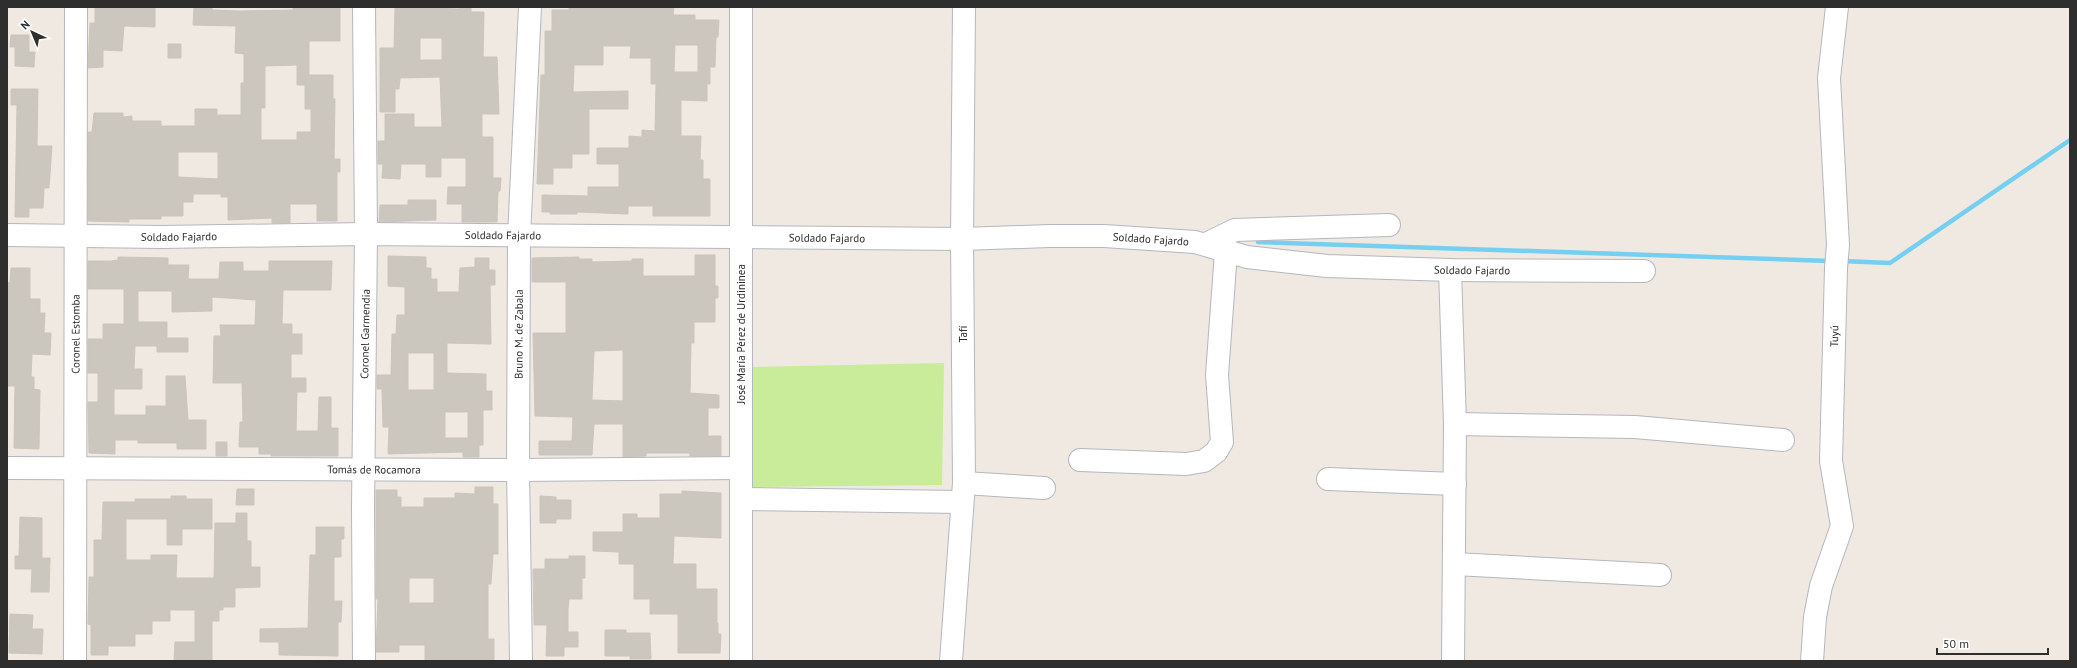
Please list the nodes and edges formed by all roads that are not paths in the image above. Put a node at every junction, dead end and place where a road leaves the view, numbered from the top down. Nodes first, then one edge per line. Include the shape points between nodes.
1 (76, 7) edge
2 (364, 7) edge
3 (530, 7) edge
4 (741, 7) edge
5 (964, 7) edge
6 (1837, 7) edge
7 (1389, 226) dead end
8 (366, 234) junction
9 (7, 235) edge
10 (75, 235) junction
11 (519, 236) junction
12 (741, 237) junction
13 (962, 239) junction
14 (1206, 244) junction
15 (1226, 252) junction
16 (1450, 270) junction
17 (1644, 271) dead end
18 (1455, 424) junction
19 (1783, 440) dead end
20 (1080, 460) dead end
21 (7, 468) edge
22 (76, 468) junction
23 (741, 468) junction
24 (364, 469) junction
25 (518, 470) junction
26 (1328, 479) dead end
27 (1455, 484) junction
28 (1044, 488) dead end
29 (963, 493) junction
30 (742, 500) junction
31 (1455, 564) junction
32 (1660, 575) dead end
33 (75, 661) edge
34 (364, 661) edge
35 (521, 661) edge
36 (741, 661) edge
37 (951, 661) edge
38 (1453, 661) edge
39 (1812, 661) edge

1 - 10 street, Coronel Estomba
2 - 8 street, Coronel Garmendia
3 - 11 street, Bruno M. de Zabala
4 - 12 street, José María Pérez de Urdininea
5 - 13 street, Tafí
6 - 39 street, Tuyú via 1829,78 1838,245 1832,460 1842,526 1821,586 1815,617
7 - 14 street via 1235,230
8 - 10 street, Soldado Fajardo via 161,237
8 - 11 street, Soldado Fajardo
8 - 24 street, Coronel Garmendia
9 - 10 street, Soldado Fajardo
10 - 22 street, Coronel Estomba
11 - 12 street, Soldado Fajardo
11 - 25 street, Bruno M. de Zabala
12 - 13 street, Soldado Fajardo
12 - 23 street, José María Pérez de Urdininea
13 - 14 street, Soldado Fajardo via 1104,236
13 - 29 street, Tafí
14 - 15 street, Soldado Fajardo
15 - 16 street, Soldado Fajardo via 1247,257 1327,266
15 - 20 street via 1217,375 1222,442 1216,452 1204,461 1186,464
16 - 17 street, Soldado Fajardo
16 - 18 street
18 - 19 street via 1635,427
18 - 27 street
21 - 22 street, Tomás de Rocamora
22 - 24 street, Tomás de Rocamora
22 - 33 street, Coronel Estomba
23 - 25 street, Tomás de Rocamora
23 - 30 street, José María Pérez de Urdininea
24 - 25 street, Tomás de Rocamora
24 - 34 street, Coronel Garmendia
25 - 35 street, Bruno M. de Zabala
26 - 27 street
27 - 31 street
28 - 29 street
29 - 30 street
29 - 37 street, Tafí
30 - 36 street, José María Pérez de Urdininea
31 - 32 street
31 - 38 street

